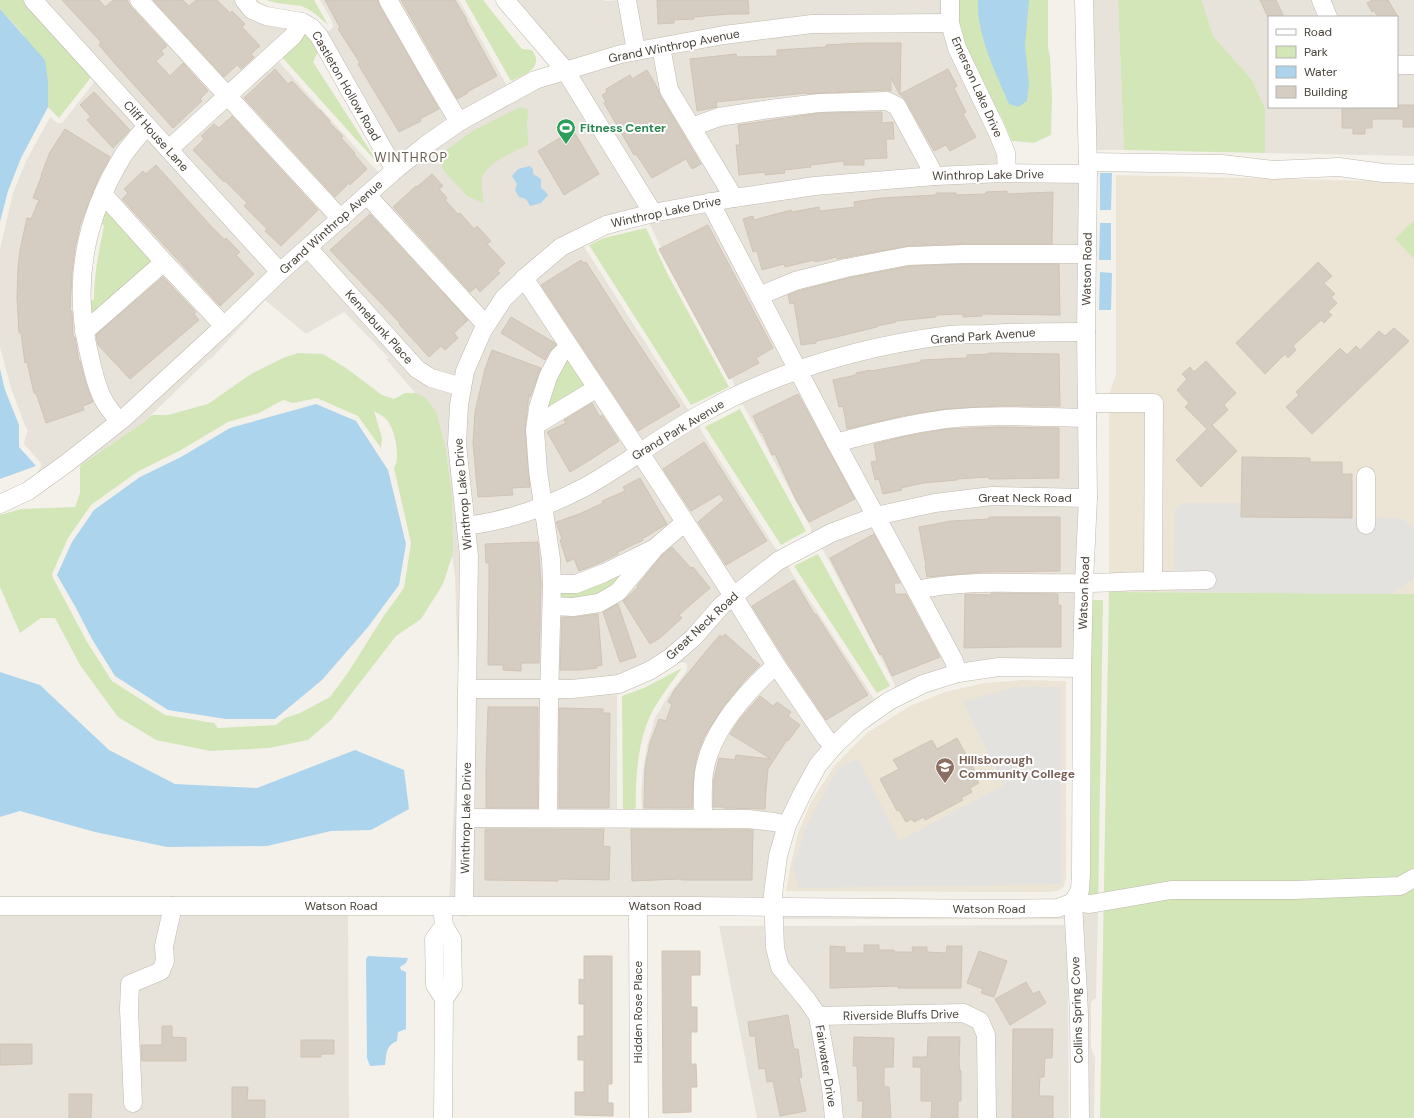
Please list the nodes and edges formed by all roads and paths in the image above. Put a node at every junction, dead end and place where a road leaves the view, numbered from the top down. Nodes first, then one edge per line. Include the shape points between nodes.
1 (33, 0) edge
2 (139, 0) edge
3 (244, 0) edge
4 (388, 0) edge
5 (505, 0) edge
6 (627, 0) edge
7 (950, 0) edge
8 (1084, 0) edge
9 (1321, 0) edge
10 (1328, 16) edge
11 (302, 22) junction
12 (950, 24) junction
13 (661, 47) junction
14 (636, 51) junction
15 (1398, 65) edge
16 (1414, 65) edge
17 (565, 70) junction
18 (227, 96) junction
19 (459, 122) junction
20 (147, 126) junction
21 (692, 127) junction
22 (169, 149) junction
23 (1088, 168) junction
24 (395, 170) junction
25 (1007, 173) junction
26 (1414, 174) edge
27 (935, 176) junction
28 (103, 194) junction
29 (367, 195) junction
30 (734, 198) junction
31 (710, 202) junction
32 (653, 212) junction
33 (341, 219) junction
34 (308, 248) junction
35 (1087, 254) junction
36 (164, 262) junction
37 (280, 272) junction
38 (524, 278) junction
39 (759, 296) junction
40 (486, 325) junction
41 (224, 326) junction
42 (84, 332) junction
43 (1086, 332) junction
44 (569, 346) junction
45 (797, 371) junction
46 (462, 387) junction
47 (597, 388) junction
48 (1087, 410) junction
49 (119, 421) junction
50 (536, 425) junction
51 (836, 444) junction
52 (640, 452) junction
53 (1366, 476) dead end
54 (1088, 498) junction
55 (0, 504) edge
56 (542, 507) junction
57 (876, 516) junction
58 (685, 522) junction
59 (1366, 525) dead end
60 (466, 526) junction
61 (655, 548) junction
62 (1207, 580) dead end
63 (1153, 581) junction
64 (1084, 583) junction
65 (552, 584) junction
66 (916, 590) junction
67 (733, 597) junction
68 (552, 606) junction
69 (776, 665) junction
70 (1082, 668) junction
71 (958, 673) junction
72 (467, 689) junction
73 (549, 689) junction
74 (834, 746) junction
75 (466, 818) junction
76 (548, 818) junction
77 (703, 818) junction
78 (787, 825) junction
79 (1414, 878) edge
80 (1073, 902) junction
81 (0, 906) edge
82 (174, 906) junction
83 (464, 906) junction
84 (638, 906) junction
85 (773, 907) junction
86 (443, 908) dead end
87 (818, 1016) junction
88 (133, 1103) dead end
89 (443, 1118) edge
90 (639, 1118) edge
91 (834, 1118) edge
92 (987, 1118) edge
93 (1080, 1118) edge

1 - 20 street, Cliff House Lane
2 - 18 street
3 - 11 street, Castleton Hollow Road via 252,10 266,16
4 - 19 street
5 - 17 street
6 - 14 street
7 - 12 street, Emerson Lake Drive
8 - 23 street, Watson Road
9 - 10 street
11 - 18 street via 293,36
11 - 24 street, Castleton Hollow Road via 311,26 319,36
12 - 13 street, Grand Winthrop Avenue via 812,24 724,35
12 - 25 street, Emerson Lake Drive via 957,48 1006,153
13 - 14 street, Grand Winthrop Avenue
13 - 21 street via 669,90
14 - 17 street, Grand Winthrop Avenue
15 - 16 street
17 - 19 street, Grand Winthrop Avenue via 535,80
17 - 32 street
18 - 22 street
18 - 33 street
19 - 24 street, Grand Winthrop Avenue via 426,144
20 - 22 street, Cliff House Lane
20 - 28 street via 124,154
21 - 27 street via 719,117 770,109 887,101 897,106
21 - 30 street
22 - 37 street, Cliff House Lane
23 - 25 street, Winthrop Lake Drive
23 - 26 street, Winthrop Lake Drive via 1222,164 1273,170 1339,167
23 - 35 street, Watson Road
24 - 29 street, Grand Winthrop Avenue
25 - 27 street, Winthrop Lake Drive
27 - 30 street, Winthrop Lake Drive via 815,186
28 - 36 street
28 - 42 street via 85,245 81,294
29 - 33 street, Grand Winthrop Avenue
29 - 40 street
30 - 31 street, Winthrop Lake Drive
31 - 32 street, Winthrop Lake Drive
31 - 39 street
32 - 38 street, Winthrop Lake Drive via 606,225 581,236 561,247
33 - 34 street, Grand Winthrop Avenue
34 - 37 street, Grand Winthrop Avenue
34 - 46 street, Kennebunk Place via 417,369 431,378
35 - 39 street via 908,256 795,281
35 - 43 street, Watson Road
36 - 41 street
36 - 42 street
37 - 41 street, Grand Winthrop Avenue
38 - 40 street, Winthrop Lake Drive via 504,298
38 - 44 street
39 - 45 street
40 - 46 street, Winthrop Lake Drive via 465,371
41 - 49 street, Grand Winthrop Avenue
42 - 49 street via 103,398
43 - 45 street, Grand Park Avenue via 951,335 880,347
43 - 48 street, Watson Road
44 - 47 street
44 - 50 street via 559,356 548,376 538,408
45 - 51 street
45 - 52 street, Grand Park Avenue via 756,387 701,414
46 - 60 street, Winthrop Lake Drive via 458,406 457,444
47 - 50 street
47 - 52 street
48 - 51 street via 947,419 891,428
48 - 54 street, Watson Road
48 - 63 street via 1129,403 1154,403
49 - 55 street, Grand Winthrop Avenue via 28,491
50 - 56 street
51 - 57 street
52 - 56 street, Grand Park Avenue via 586,487
52 - 58 street
53 - 59 street
54 - 57 street, Great Neck Road via 992,496 935,503
54 - 64 street, Watson Road
56 - 60 street, Grand Park Avenue via 484,524
56 - 65 street via 551,559
57 - 66 street
57 - 67 street, Great Neck Road via 831,533 778,561
58 - 61 street
58 - 67 street
60 - 72 street, Winthrop Lake Drive via 469,556
61 - 65 street via 576,584
61 - 68 street via 618,592 600,603 573,607
62 - 63 street
63 - 64 street
64 - 66 street via 960,583
64 - 70 street, Watson Road
65 - 68 street
66 - 71 street
67 - 69 street
67 - 73 street, Great Neck Road via 722,605 694,637 651,670 619,684
68 - 73 street
69 - 74 street via 825,737
69 - 77 street via 754,684 713,742 704,772
70 - 71 street, Fairwater Drive via 999,667
70 - 80 street, Watson Road via 1081,874 1080,890
71 - 74 street, Fairwater Drive via 923,684 889,701 858,723
72 - 73 street, Great Neck Road
72 - 75 street, Winthrop Lake Drive
73 - 76 street
74 - 78 street, Fairwater Drive via 818,765
75 - 76 street
75 - 83 street, Winthrop Lake Drive
76 - 77 street
77 - 78 street via 748,819
78 - 85 street, Fairwater Drive via 778,856
79 - 80 street via 1400,886 1294,890 1171,890 1090,904
80 - 85 street, Watson Road via 1058,908 1030,909
80 - 93 street, Collins Spring Cove via 1079,1013
81 - 82 street, Watson Road
82 - 83 street, Watson Road
82 - 88 street via 161,971 130,984
83 - 84 street, Watson Road
84 - 85 street, Watson Road
84 - 90 street, Hidden Rose Place
85 - 87 street, Fairwater Drive via 774,948 780,967
86 - 89 street via 444,926 452,939 453,986 444,999
87 - 91 street, Fairwater Drive
87 - 92 street, Riverside Bluffs Drive via 964,1013 980,1021 986,1035

